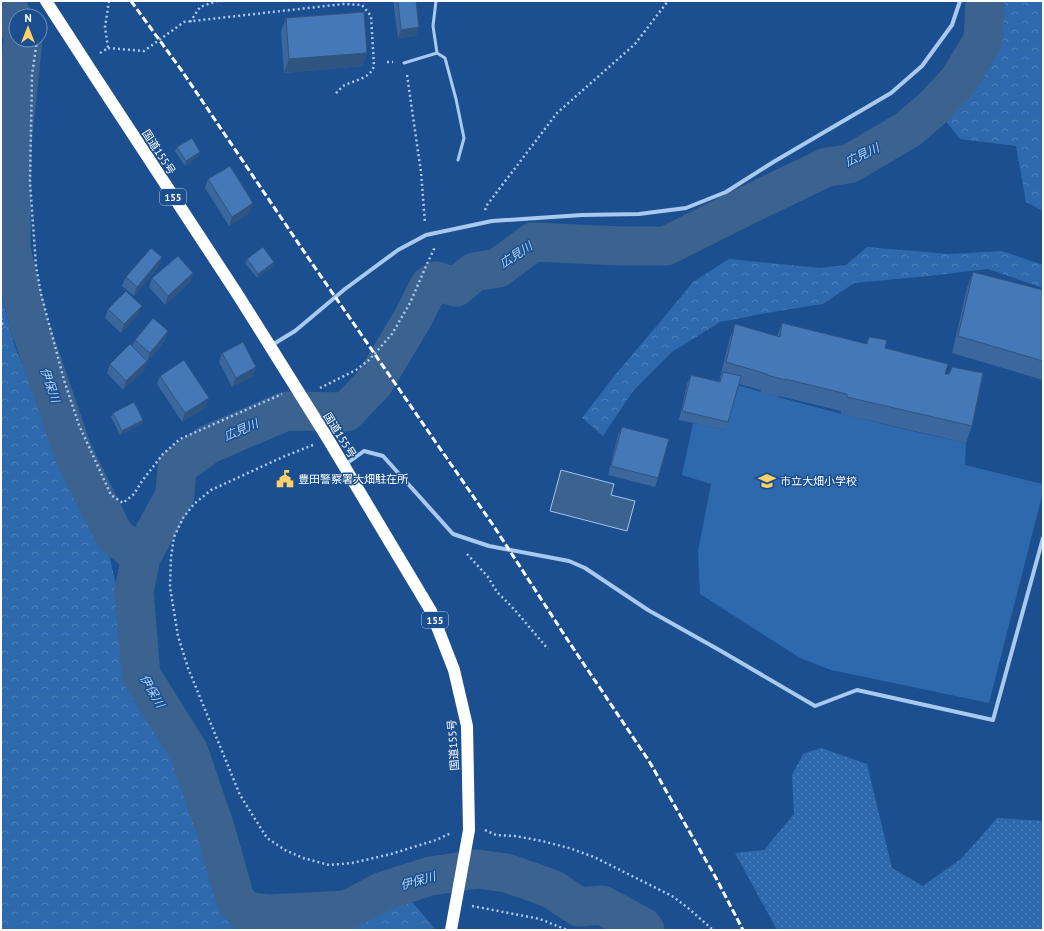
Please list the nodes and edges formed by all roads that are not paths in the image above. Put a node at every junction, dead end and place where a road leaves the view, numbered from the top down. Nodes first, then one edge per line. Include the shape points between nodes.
1 (46, 1) edge
2 (436, 1) edge
3 (960, 1) edge
4 (437, 53) junction
5 (404, 63) road end
6 (458, 160) dead end
7 (270, 346) junction
8 (344, 465) junction
9 (1043, 538) edge
10 (451, 930) edge

1 - 7 highway, 国道155号 / 155
2 - 4 lane via 433,26
3 - 7 street via 952,25 922,66 891,93 726,192 686,208 639,214 492,221 426,235 398,250 344,289 295,331
4 - 5 lane
4 - 6 lane via 445,58 464,138
7 - 8 highway, 国道155号 / 155
8 - 9 street via 364,451 384,456 453,534 489,546 568,560 648,610 815,706 857,690 993,720
8 - 10 highway, 国道155号 / 155 via 431,611 454,670 467,726 469,830

